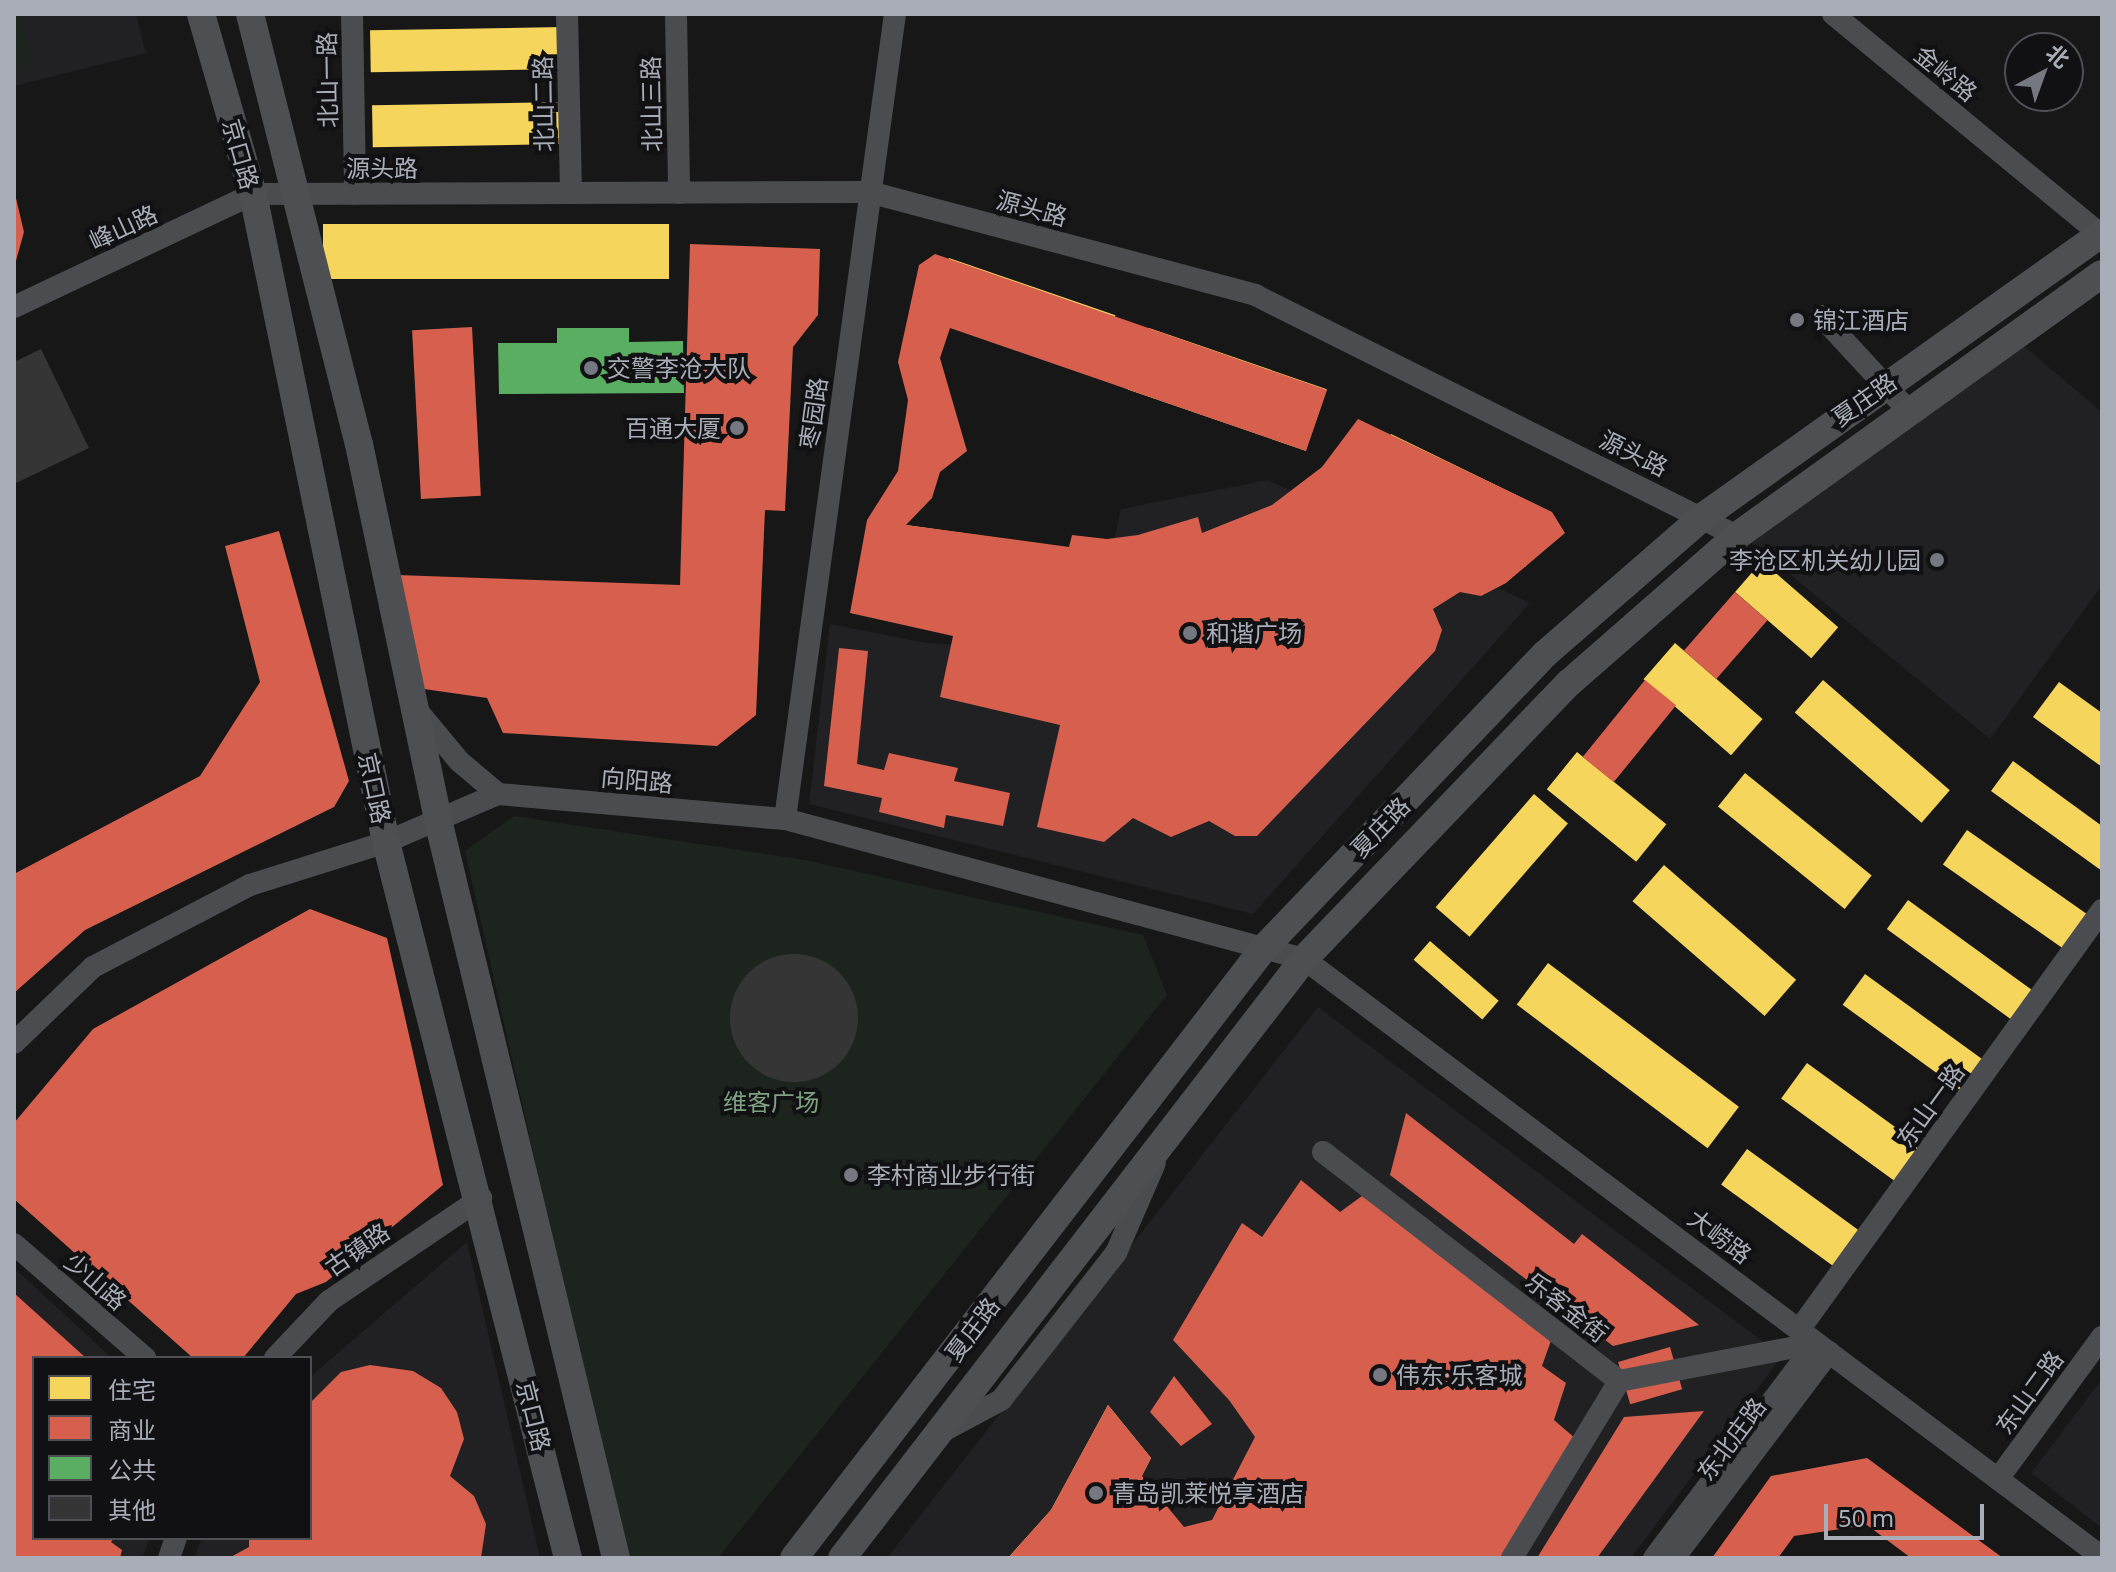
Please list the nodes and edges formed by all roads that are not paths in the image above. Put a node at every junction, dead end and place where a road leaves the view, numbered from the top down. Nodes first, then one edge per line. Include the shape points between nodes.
1 (201, 14) edge
2 (250, 14) edge
3 (352, 14) edge
4 (567, 14) edge
5 (676, 14) edge
6 (895, 14) edge
7 (1833, 14) edge
8 (869, 192) junction
9 (571, 193) junction
10 (679, 193) junction
11 (253, 194) junction
12 (299, 194) junction
13 (355, 194) junction
14 (2101, 233) edge
15 (2102, 274) edge
16 (14, 307) edge
17 (1821, 316) dead end
18 (1884, 385) junction
19 (1909, 411) junction
20 (1704, 516) junction
21 (1737, 536) junction
22 (414, 706) junction
23 (498, 794) junction
24 (785, 819) junction
25 (438, 820) junction
26 (386, 842) junction
27 (2102, 910) edge
28 (1264, 948) junction
29 (1304, 959) junction
30 (14, 1043) edge
31 (1323, 1152) dead end
32 (481, 1198) junction
33 (14, 1244) edge
34 (2102, 1337) edge
35 (1815, 1341) junction
36 (143, 1356) edge
37 (277, 1356) edge
38 (1619, 1381) junction
39 (1998, 1479) junction
40 (2102, 1557) edge
41 (568, 1558) edge
42 (616, 1558) edge
43 (794, 1558) edge
44 (842, 1558) edge
45 (1512, 1558) edge
46 (1654, 1558) edge
47 (1674, 1558) edge

1 - 11 main road, 京口路
2 - 12 main road, 京口路
3 - 13 street, 北山一路
4 - 9 street, 北山二路
5 - 10 street, 北山三路
6 - 8 street, 枣园路
7 - 14 street, 金岭路
8 - 10 street, 源头路
8 - 20 street, 源头路 via 1255,295
8 - 24 street, 枣园路
9 - 10 street, 源头路
9 - 13 street, 源头路
11 - 12 street, 源头路
11 - 16 street, 峰山路
11 - 26 main road, 京口路
12 - 13 street, 源头路
12 - 22 main road, 京口路
14 - 18 main road, 夏庄路
15 - 19 main road, 夏庄路
17 - 18 street
18 - 19 street
18 - 20 main road, 夏庄路
19 - 21 main road, 夏庄路
20 - 21 street, 源头路
20 - 28 main road, 夏庄路 via 1545,654
21 - 29 main road, 夏庄路 via 1569,683
22 - 23 street via 459,761
22 - 25 main road, 京口路
23 - 24 street, 向阳路
23 - 25 street, 向阳路
24 - 28 street, 向阳路
25 - 26 street, 向阳路
25 - 42 main road, 京口路
26 - 30 street, 向阳路 via 250,885 93,967
26 - 32 main road, 京口路
27 - 35 street, 东山一路
28 - 29 street, 向阳路
28 - 43 main road, 夏庄路
29 - 35 street, 大崂路
29 - 44 main road, 夏庄路
31 - 38 street, 乐客金街
32 - 37 street, 古镇路 via 329,1301
32 - 41 main road, 京口路
33 - 36 street, 少山路
34 - 39 street, 东山二路
35 - 38 street
35 - 39 street, 大崂路
35 - 46 street
35 - 47 street, 东北庄路
38 - 45 street
39 - 40 street, 大崂路

